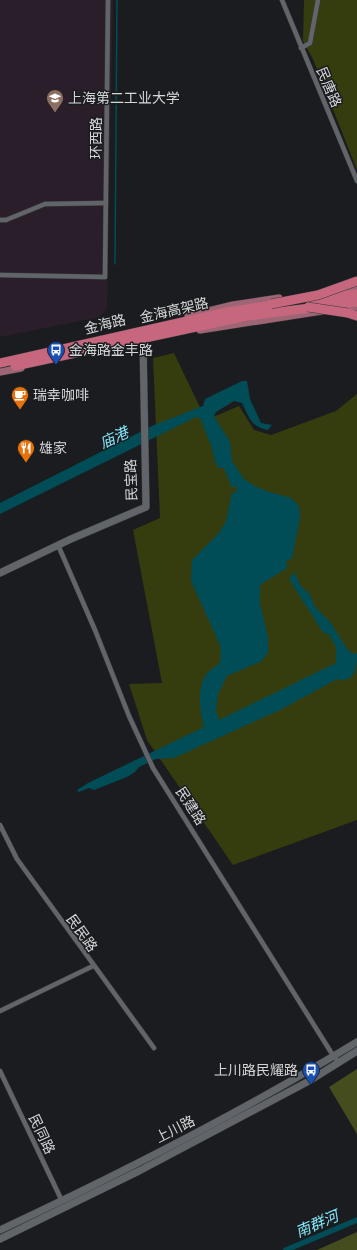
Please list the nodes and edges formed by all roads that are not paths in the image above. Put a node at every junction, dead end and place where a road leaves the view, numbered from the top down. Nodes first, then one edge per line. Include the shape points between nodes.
1 (108, 0) edge
2 (282, 0) edge
3 (318, 0) edge
4 (301, 48) junction
5 (357, 182) edge
6 (106, 203) junction
7 (0, 220) edge
8 (0, 275) edge
9 (357, 281) edge
10 (357, 288) edge
11 (357, 294) edge
12 (357, 302) edge
13 (271, 304) junction
14 (357, 306) edge
15 (308, 307) junction
16 (354, 314) edge
17 (142, 341) junction
18 (0, 362) edge
19 (0, 370) edge
20 (58, 545) junction
21 (0, 574) edge
22 (0, 825) edge
23 (93, 966) junction
24 (0, 1011) edge
25 (357, 1042) edge
26 (154, 1048) dead end
27 (357, 1051) edge
28 (336, 1059) junction
29 (0, 1071) edge
30 (63, 1204) junction
31 (0, 1230) edge
32 (0, 1239) edge

1 - 6 street, 环西路
2 - 4 street, 民唐路
3 - 4 street via 310,43
4 - 5 street, 民唐路
6 - 7 street via 45,204 6,220
6 - 8 street, 环西路 via 105,277
9 - 13 highway, bridge via 318,295
10 - 18 main road, 金海路 via 233,304 103,339
11 - 13 highway, 金海高架路, bridge
12 - 15 highway, 金海高架路, bridge
13 - 18 highway, 金海高架路
14 - 17 main road, 金海路
15 - 16 highway, bridge
15 - 19 highway, 金海高架路 via 195,326
17 - 19 main road, 金海路 via 55,362
17 - 20 street, 民宝路 via 146,507
20 - 21 street, 民宝路
20 - 28 street, 民建路 via 153,768
22 - 23 street, 民民路 via 18,860
23 - 24 street
23 - 26 street, 民民路
25 - 28 street, 上川路
27 - 28 street, 上川路
28 - 30 street, 上川路
29 - 30 street, 民同路
30 - 31 street, 上川路
30 - 32 street, 上川路

